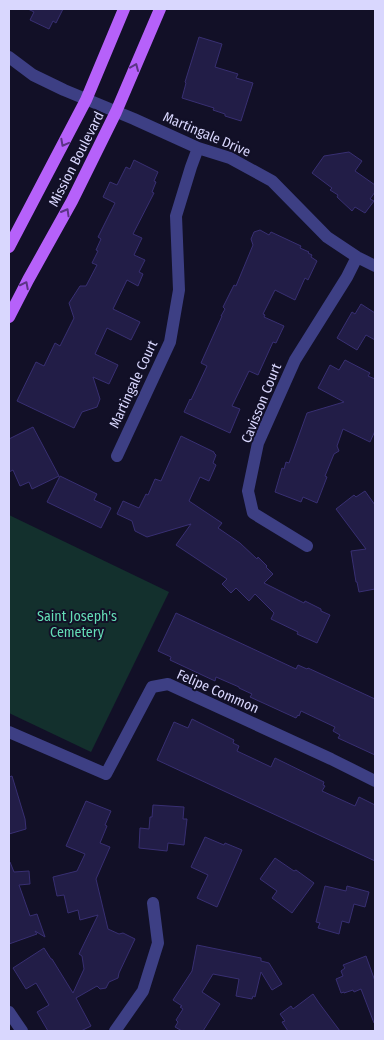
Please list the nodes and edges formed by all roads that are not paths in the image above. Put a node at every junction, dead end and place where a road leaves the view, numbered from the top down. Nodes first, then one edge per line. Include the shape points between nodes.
1 (124, 9) edge
2 (160, 9) edge
3 (9, 57) edge
4 (86, 100) junction
5 (116, 112) junction
6 (198, 148) junction
7 (9, 247) edge
8 (357, 257) junction
9 (375, 266) edge
10 (9, 317) edge
11 (117, 456) dead end
12 (307, 546) dead end
13 (9, 732) edge
14 (375, 781) edge
15 (154, 903) dead end
16 (9, 1012) edge
17 (22, 1031) edge
18 (116, 1031) edge

1 - 4 main road, Mission Boulevard
5 -> 2 main road, Mission Boulevard
3 - 4 street, Martingale Drive via 33,75
4 - 5 street, Martingale Drive
4 -> 7 main road, Mission Boulevard
5 - 6 street, Martingale Drive
10 -> 5 main road, Mission Boulevard via 72,202
6 - 8 street, Martingale Drive via 230,158 272,181 327,237
6 - 11 street, Martingale Court via 176,216 179,290 170,342
8 - 9 street, Martingale Drive
8 - 12 street, Cavisson Court via 295,360 258,443 248,491 252,513
13 - 14 street, Felipe Common via 106,774 152,687 168,684
15 - 18 street via 158,943 143,991
16 - 17 street

